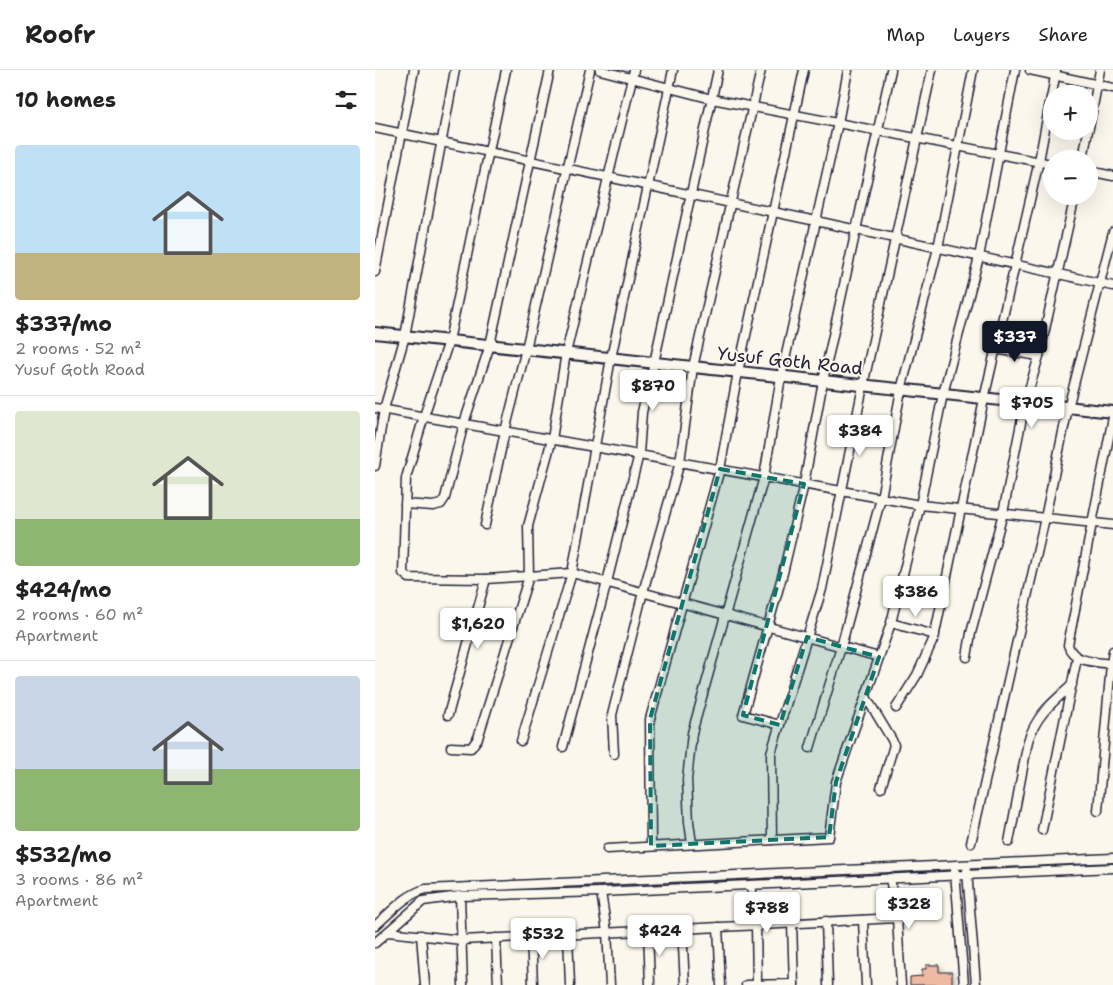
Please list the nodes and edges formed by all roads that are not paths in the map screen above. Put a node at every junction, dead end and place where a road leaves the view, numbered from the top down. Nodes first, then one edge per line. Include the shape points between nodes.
1 (414, 70) edge
2 (455, 70) edge
3 (506, 70) edge
4 (549, 70) edge
5 (590, 70) edge
6 (600, 70) edge
7 (673, 70) edge
8 (718, 70) edge
9 (761, 70) edge
10 (804, 70) edge
11 (847, 70) edge
12 (891, 70) edge
13 (932, 70) edge
14 (973, 70) edge
15 (1015, 70) edge
16 (1030, 70) edge
17 (1100, 70) edge
18 (1056, 73) edge
19 (633, 74) edge
20 (1097, 85) joint
21 (1098, 85) edge
22 (669, 88) junction
23 (1113, 88) edge
24 (712, 98) junction
25 (752, 106) junction
26 (794, 114) junction
27 (838, 123) junction
28 (375, 128) edge
29 (878, 130) junction
30 (401, 134) junction
31 (918, 138) junction
32 (1043, 139) edge
33 (441, 142) junction
34 (958, 146) junction
35 (488, 152) junction
36 (999, 154) junction
37 (529, 161) junction
38 (1039, 161) junction
39 (1043, 162) edge
40 (566, 169) junction
41 (1098, 173) edge
42 (1113, 176) edge
43 (607, 177) junction
44 (647, 186) junction
45 (691, 195) junction
46 (730, 203) junction
47 (1073, 205) edge
48 (773, 212) junction
49 (816, 221) junction
50 (856, 230) junction
51 (1113, 232) edge
52 (896, 240) junction
53 (938, 248) junction
54 (979, 257) junction
55 (1014, 265) junction
56 (375, 272) edge
57 (1057, 274) junction
58 (1100, 284) junction
59 (1113, 286) edge
60 (375, 333) edge
61 (405, 336) junction
62 (449, 341) junction
63 (490, 345) junction
64 (525, 349) junction
65 (995, 349) junction
66 (566, 354) junction
67 (1039, 356) junction
68 (611, 358) junction
69 (654, 363) junction
70 (693, 367) junction
71 (738, 372) junction
72 (781, 377) junction
73 (823, 381) junction
74 (863, 386) junction
75 (901, 390) junction
76 (943, 394) junction
77 (984, 399) junction
78 (1025, 403) junction
79 (375, 408) edge
80 (1068, 408) junction
81 (384, 409) junction
82 (1113, 412) edge
83 (424, 416) junction
84 (1113, 417) edge
85 (464, 424) junction
86 (505, 431) junction
87 (552, 439) junction
88 (594, 447) junction
89 (639, 454) junction
90 (680, 462) junction
91 (375, 466) edge
92 (720, 469) junction
93 (764, 477) junction
94 (803, 484) junction
95 (841, 490) junction
96 (881, 498) junction
97 (405, 504) junction
98 (920, 504) junction
99 (961, 509) junction
100 (1003, 513) junction
101 (1045, 518) junction
102 (1093, 523) junction
103 (485, 524) dead end
104 (1113, 525) edge
105 (572, 573) junction
106 (529, 576) junction
107 (486, 579) junction
108 (607, 582) junction
109 (643, 592) junction
110 (682, 603) junction
111 (724, 614) junction
112 (891, 622) junction
113 (767, 626) junction
114 (935, 635) junction
115 (807, 637) junction
116 (841, 647) junction
117 (1113, 651) edge
118 (879, 657) junction
119 (967, 657) dead end
120 (1077, 658) junction
121 (1112, 664) edge
122 (1072, 685) junction
123 (865, 697) junction
124 (897, 708) dead end
125 (449, 715) dead end
126 (780, 725) junction
127 (521, 741) dead end
128 (451, 746) dead end
129 (563, 747) dead end
130 (810, 748) dead end
131 (614, 754) dead end
132 (881, 788) dead end
133 (1098, 811) dead end
134 (1042, 830) dead end
135 (772, 840) junction
136 (1009, 842) dead end
137 (971, 843) dead end
138 (692, 844) junction
139 (651, 846) junction
140 (607, 849) dead end
141 (1113, 858) edge
142 (953, 865) junction
143 (965, 865) junction
144 (1113, 868) edge
145 (956, 875) junction
146 (969, 875) junction
147 (890, 878) junction
148 (751, 885) junction
149 (601, 892) junction
150 (460, 896) junction
151 (897, 918) junction
152 (863, 920) junction
153 (826, 922) junction
154 (792, 923) junction
155 (756, 925) junction
156 (375, 926) edge
157 (717, 927) junction
158 (682, 928) junction
159 (648, 930) junction
160 (388, 932) junction
161 (607, 932) junction
162 (568, 934) junction
163 (421, 935) junction
164 (531, 935) junction
165 (496, 938) junction
166 (462, 940) junction
167 (375, 943) edge
168 (794, 984) edge
169 (425, 985) edge
170 (463, 985) edge
171 (498, 985) edge
172 (533, 985) edge
173 (570, 985) edge
174 (609, 985) edge
175 (650, 985) edge
176 (685, 985) edge
177 (721, 985) edge
178 (746, 985) edge
179 (757, 985) edge
180 (829, 985) edge
181 (866, 985) edge
182 (901, 985) edge
183 (964, 985) edge
184 (976, 985) edge

1 - 30 street
2 - 33 street
3 - 35 street
4 - 37 street
5 - 40 street
6 - 19 street
7 - 22 street
8 - 24 street
9 - 25 street
10 - 26 street
11 - 27 street
12 - 29 street
13 - 31 street
14 - 34 street
15 - 36 street
16 - 18 street
17 - 20 street
18 - 20 street
19 - 22 street
19 - 43 street
21 - 23 street
22 - 24 street
22 - 44 street
24 - 25 street
24 - 45 street
25 - 26 street
25 - 46 street
26 - 27 street
26 - 48 street
27 - 29 street
27 - 49 street
28 - 30 street
29 - 31 street
29 - 50 street
30 - 33 street
30 - 56 street
31 - 34 street
31 - 52 street
32 - 38 street
33 - 35 street
33 - 61 street
34 - 36 street
34 - 53 street
35 - 37 street
35 - 62 street
36 - 38 street
36 - 54 street
37 - 40 street
37 - 63 street
38 - 39 street
38 - 55 street
40 - 43 street
40 - 64 street
41 - 42 street
43 - 44 street
43 - 66 street
44 - 45 street
44 - 68 street
45 - 46 street
45 - 69 street
46 - 48 street
46 - 70 street
47 - 57 street
48 - 49 street
48 - 71 street
49 - 50 street
49 - 72 street
50 - 52 street
50 - 73 street
51 - 58 street
52 - 53 street
52 - 74 street
53 - 54 street
53 - 75 street
54 - 55 street
54 - 76 street
55 - 57 street
55 - 65 street
57 - 58 street
57 - 67 street
58 - 59 street
58 - 80 street
60 - 61 street, Yusuf Goth Road
61 - 62 street, Yusuf Goth Road
61 - 81 street
62 - 63 street, Yusuf Goth Road
62 - 83 street
63 - 64 street, Yusuf Goth Road
63 - 85 street
64 - 66 street, Yusuf Goth Road
64 - 86 street
65 - 67 street
65 - 77 street
66 - 68 street, Yusuf Goth Road
66 - 87 street
67 - 78 street
68 - 69 street, Yusuf Goth Road
68 - 88 street
69 - 70 street, Yusuf Goth Road
69 - 89 street via 642,412
70 - 71 street, Yusuf Goth Road
70 - 90 street
71 - 72 street, Yusuf Goth Road
71 - 92 street
72 - 73 street, Yusuf Goth Road
72 - 93 street
73 - 74 street, Yusuf Goth Road
73 - 94 street
74 - 75 street, Yusuf Goth Road
74 - 95 street
75 - 76 street, Yusuf Goth Road
75 - 96 street
76 - 77 street, Yusuf Goth Road
76 - 98 street
77 - 78 street, Yusuf Goth Road
77 - 99 street
78 - 80 street, Yusuf Goth Road
78 - 100 street
79 - 81 street
80 - 82 street, Yusuf Goth Road
80 - 101 street
81 - 83 street
81 - 91 street
83 - 85 street
83 - 97 street via 406,478
84 - 102 street
85 - 86 street
85 - 97 street via 441,504
86 - 87 street
86 - 103 street
87 - 88 street
87 - 106 street via 528,526
88 - 89 street
88 - 105 street
89 - 90 street
89 - 108 street
90 - 92 street
90 - 109 street
92 - 93 street
92 - 110 street
93 - 94 street
93 - 111 street
94 - 95 street
94 - 113 street
95 - 96 street
95 - 115 street via 822,588
96 - 98 street
96 - 116 street
97 - 107 street via 402,568 406,577
98 - 99 street
98 - 112 street
99 - 100 street
99 - 114 street
100 - 101 street
100 - 119 street
101 - 102 street
101 - 137 street
102 - 104 street
102 - 120 street via 1068,645 1069,651
105 - 106 street
105 - 108 street
105 - 127 street
106 - 107 street
106 - 128 street via 478,738 471,748
107 - 125 street
108 - 109 street
108 - 129 street
109 - 110 street
109 - 131 street via 612,715
110 - 111 street
110 - 139 street via 650,719
111 - 113 street
111 - 138 street via 692,733 687,780
112 - 114 street
112 - 118 street
113 - 115 street
113 - 126 street via 743,715
114 - 124 street
115 - 116 street
115 - 126 street
116 - 118 street
116 - 130 street
117 - 121 street
118 - 123 street
120 - 121 street
120 - 122 street
121 - 133 street
122 - 134 street
122 - 136 street via 1033,726
123 - 132 street via 894,746
123 - 135 street via 836,782 829,837
126 - 135 street via 771,753
135 - 138 street
138 - 139 street
139 - 140 street
141 - 143 street
142 - 143 street
142 - 145 street
142 - 156 street via 426,889 408,897
143 - 146 street
144 - 146 street
145 - 146 street
145 - 147 street
145 - 183 street
146 - 184 street
147 - 148 street
147 - 151 street
148 - 149 street
148 - 155 street
149 - 150 street
149 - 161 street
150 - 160 street via 423,901
150 - 166 street
151 - 152 street
151 - 182 street
152 - 153 street
152 - 181 street
153 - 154 street
153 - 180 street
154 - 155 street
154 - 168 street
155 - 157 street
155 - 179 street
157 - 158 street
157 - 177 street
158 - 159 street
158 - 176 street
159 - 161 street
159 - 175 street
160 - 163 street
160 - 167 street
161 - 162 street
161 - 174 street
162 - 164 street
162 - 173 street
163 - 166 street
163 - 169 street
164 - 165 street
164 - 172 street
165 - 166 street
165 - 171 street
166 - 170 street
168 - 179 street
178 - 179 street

